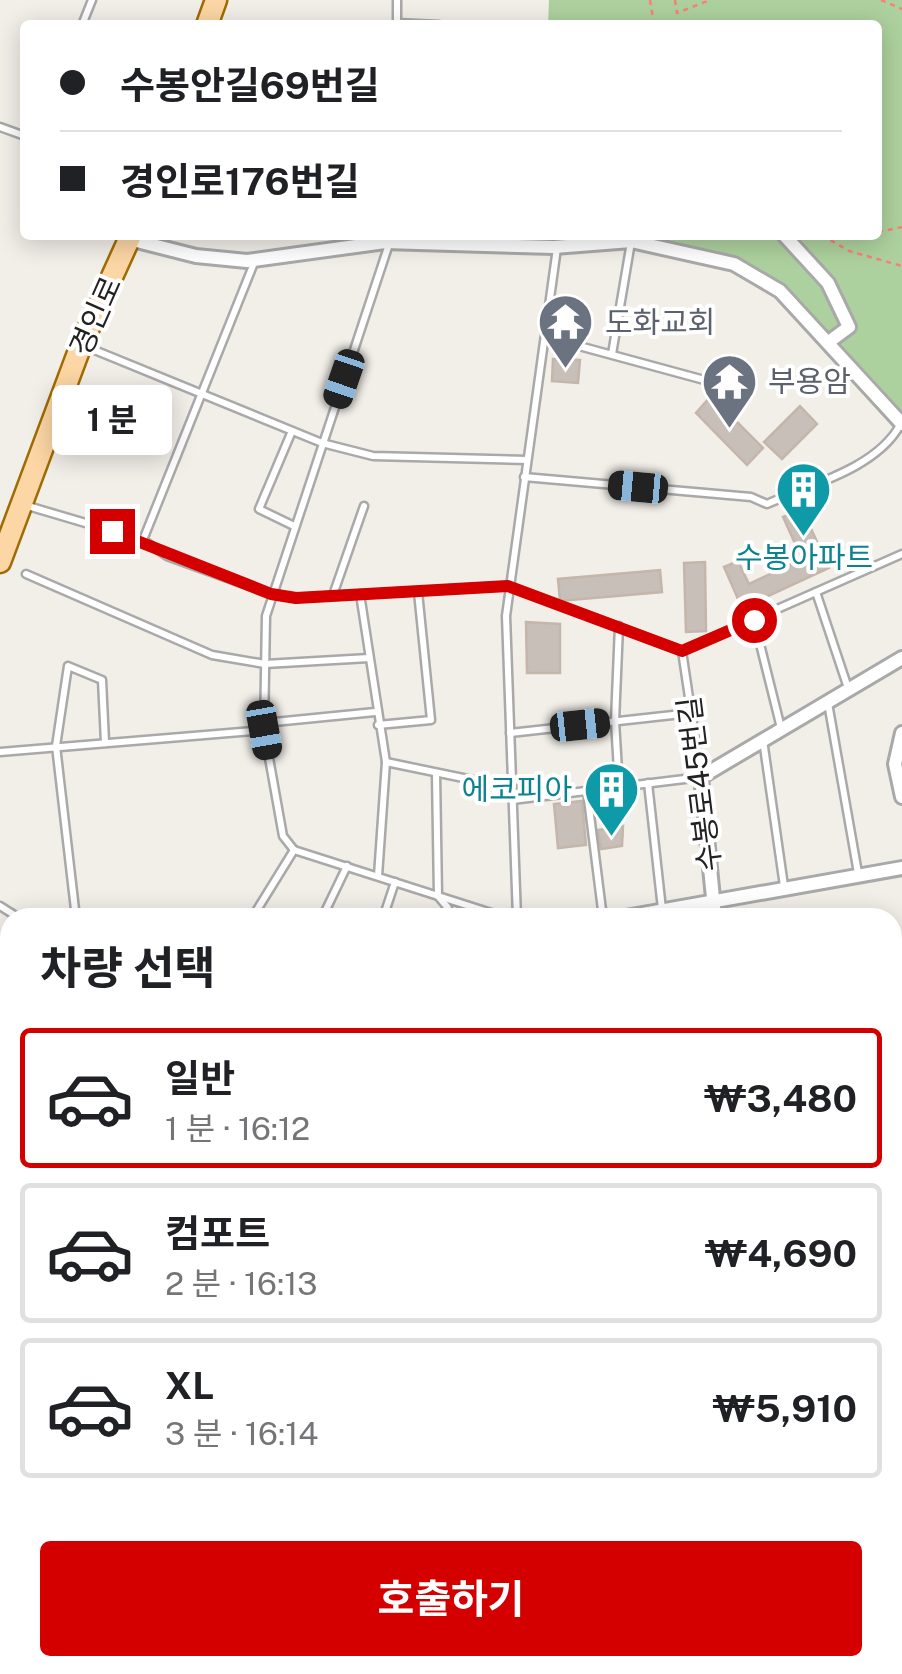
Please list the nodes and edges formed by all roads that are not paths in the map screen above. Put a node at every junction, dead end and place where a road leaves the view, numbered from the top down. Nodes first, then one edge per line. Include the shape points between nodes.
1 (129, 240) edge
2 (140, 240) edge
3 (385, 240) edge
4 (391, 240) edge
5 (412, 240) edge
6 (789, 240) edge
7 (631, 241) junction
8 (557, 247) junction
9 (255, 260) junction
10 (546, 336) junction
11 (830, 341) junction
12 (81, 345) junction
13 (612, 354) junction
14 (719, 384) dead end
15 (202, 396) junction
16 (901, 424) edge
17 (292, 431) junction
18 (322, 443) junction
19 (527, 460) junction
20 (524, 477) junction
21 (14, 506) edge
22 (364, 506) dead end
23 (294, 526) junction
24 (143, 540) junction
25 (902, 554) edge
26 (0, 562) edge
27 (26, 574) dead end
28 (508, 586) junction
29 (418, 592) junction
30 (816, 592) junction
31 (271, 594) junction
32 (360, 594) junction
33 (333, 596) junction
34 (754, 620) junction
35 (619, 626) junction
36 (682, 651) junction
37 (369, 658) junction
38 (902, 658) edge
39 (265, 664) junction
40 (849, 690) junction
41 (828, 702) junction
42 (375, 712) junction
43 (692, 713) junction
44 (615, 721) junction
45 (378, 725) junction
46 (264, 727) junction
47 (782, 729) junction
48 (510, 732) junction
49 (902, 733) edge
50 (763, 740) junction
51 (105, 742) junction
52 (56, 746) junction
53 (0, 752) edge
54 (386, 762) junction
55 (898, 764) edge
56 (436, 774) junction
57 (701, 777) junction
58 (648, 783) junction
59 (618, 787) junction
60 (512, 788) junction
61 (587, 791) junction
62 (902, 797) edge
63 (512, 800) junction
64 (294, 850) junction
65 (347, 866) junction
66 (902, 868) edge
67 (858, 875) junction
68 (378, 876) junction
69 (395, 882) junction
70 (784, 886) junction
71 (438, 896) junction
72 (713, 898) junction
73 (75, 908) edge
74 (258, 908) edge
75 (327, 908) edge
76 (386, 908) edge
77 (448, 908) edge
78 (476, 908) edge
79 (516, 908) edge
80 (601, 908) edge
81 (662, 908) joint
82 (714, 908) edge

1 - 12 main road, 경인로
2 - 9 street via 196,256
3 - 9 street
4 - 18 lane
5 - 8 street
6 - 11 street via 828,282 849,327
7 - 8 street
7 - 11 street via 734,264 780,290
7 - 13 lane
8 - 10 lane
9 - 15 lane
10 - 13 lane
10 - 19 lane
11 - 16 street
12 - 15 lane
12 - 21 main road, 경인로
13 - 14 lane
15 - 17 lane
15 - 24 lane
16 - 20 lane via 870,457 767,504 751,497
17 - 18 lane
17 - 23 lane via 259,509
18 - 19 lane via 374,456
18 - 23 lane
19 - 20 lane
20 - 28 lane
21 - 24 lane
21 - 26 main road, 경인로
22 - 33 lane
23 - 31 lane
24 - 31 lane via 167,556
25 - 30 lane
27 - 39 lane via 212,655
28 - 29 lane
28 - 35 lane
28 - 48 lane
29 - 32 lane
29 - 45 lane via 431,720
30 - 34 lane
30 - 40 lane
31 - 33 lane
31 - 39 lane
32 - 33 lane
32 - 37 lane
34 - 36 lane
34 - 47 lane
35 - 36 lane
35 - 44 lane
36 - 43 lane, 수봉로45번길
37 - 39 lane
37 - 42 lane
38 - 40 street
39 - 46 lane
40 - 41 street
41 - 47 street
41 - 67 lane
42 - 45 lane
42 - 46 lane
43 - 44 lane
43 - 57 lane, 수봉로45번길
44 - 48 lane
44 - 59 lane
45 - 54 lane
46 - 51 lane
46 - 64 lane via 283,836
47 - 50 street
48 - 60 lane
49 - 55 street
50 - 57 street
50 - 70 lane
51 - 52 lane
51 - 52 lane via 102,680 68,666
52 - 53 lane
52 - 73 lane
54 - 56 lane
54 - 68 lane
55 - 62 street
56 - 60 lane
56 - 71 lane
57 - 58 lane
57 - 72 street, 수봉로45번길
58 - 59 lane
58 - 81 lane
59 - 61 lane
60 - 63 lane
61 - 63 lane
61 - 80 lane
63 - 79 lane
64 - 65 lane
64 - 74 lane
65 - 68 lane
65 - 75 lane
66 - 67 street
67 - 70 street
68 - 69 lane
69 - 71 lane
69 - 76 lane
70 - 72 street
71 - 77 lane
71 - 78 lane
72 - 81 street
72 - 82 street, 수봉로45번길

